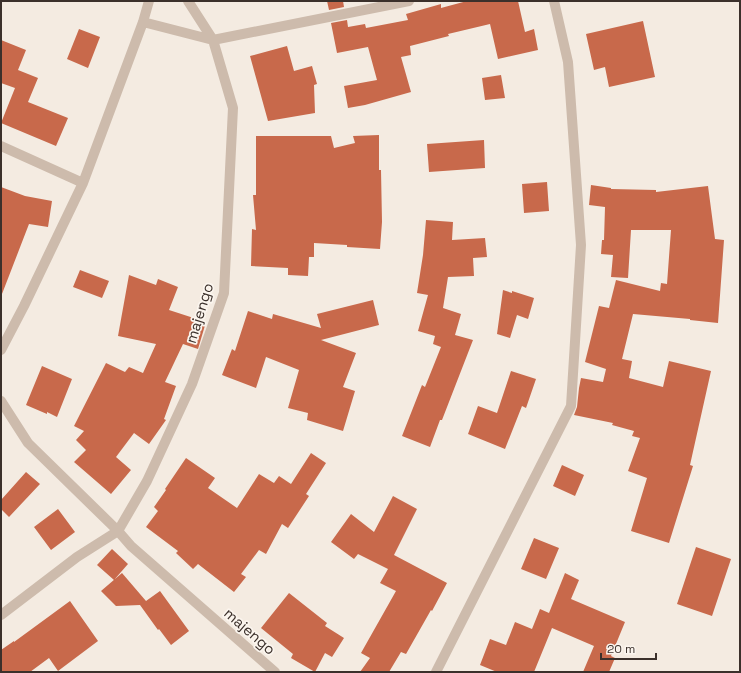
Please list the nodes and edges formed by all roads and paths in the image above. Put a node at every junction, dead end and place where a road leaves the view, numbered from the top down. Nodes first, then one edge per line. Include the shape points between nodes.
1 (149, 1) edge
2 (188, 1) edge
3 (409, 1) edge
4 (554, 1) edge
5 (143, 22) junction
6 (213, 40) junction
7 (1, 146) edge
8 (84, 183) junction
9 (1, 350) edge
10 (1, 401) edge
11 (118, 531) junction
12 (1, 615) edge
13 (275, 672) edge
14 (436, 672) edge

1 - 5 street
2 - 6 street, majengo
3 - 6 street
4 - 14 street via 568,62 581,245 571,406
5 - 6 street
5 - 8 street
6 - 11 street, majengo via 233,108 224,293 192,384 147,481
7 - 8 street
8 - 9 street
10 - 11 street, majengo via 28,443
11 - 12 street via 77,557
11 - 13 street, majengo via 131,546

